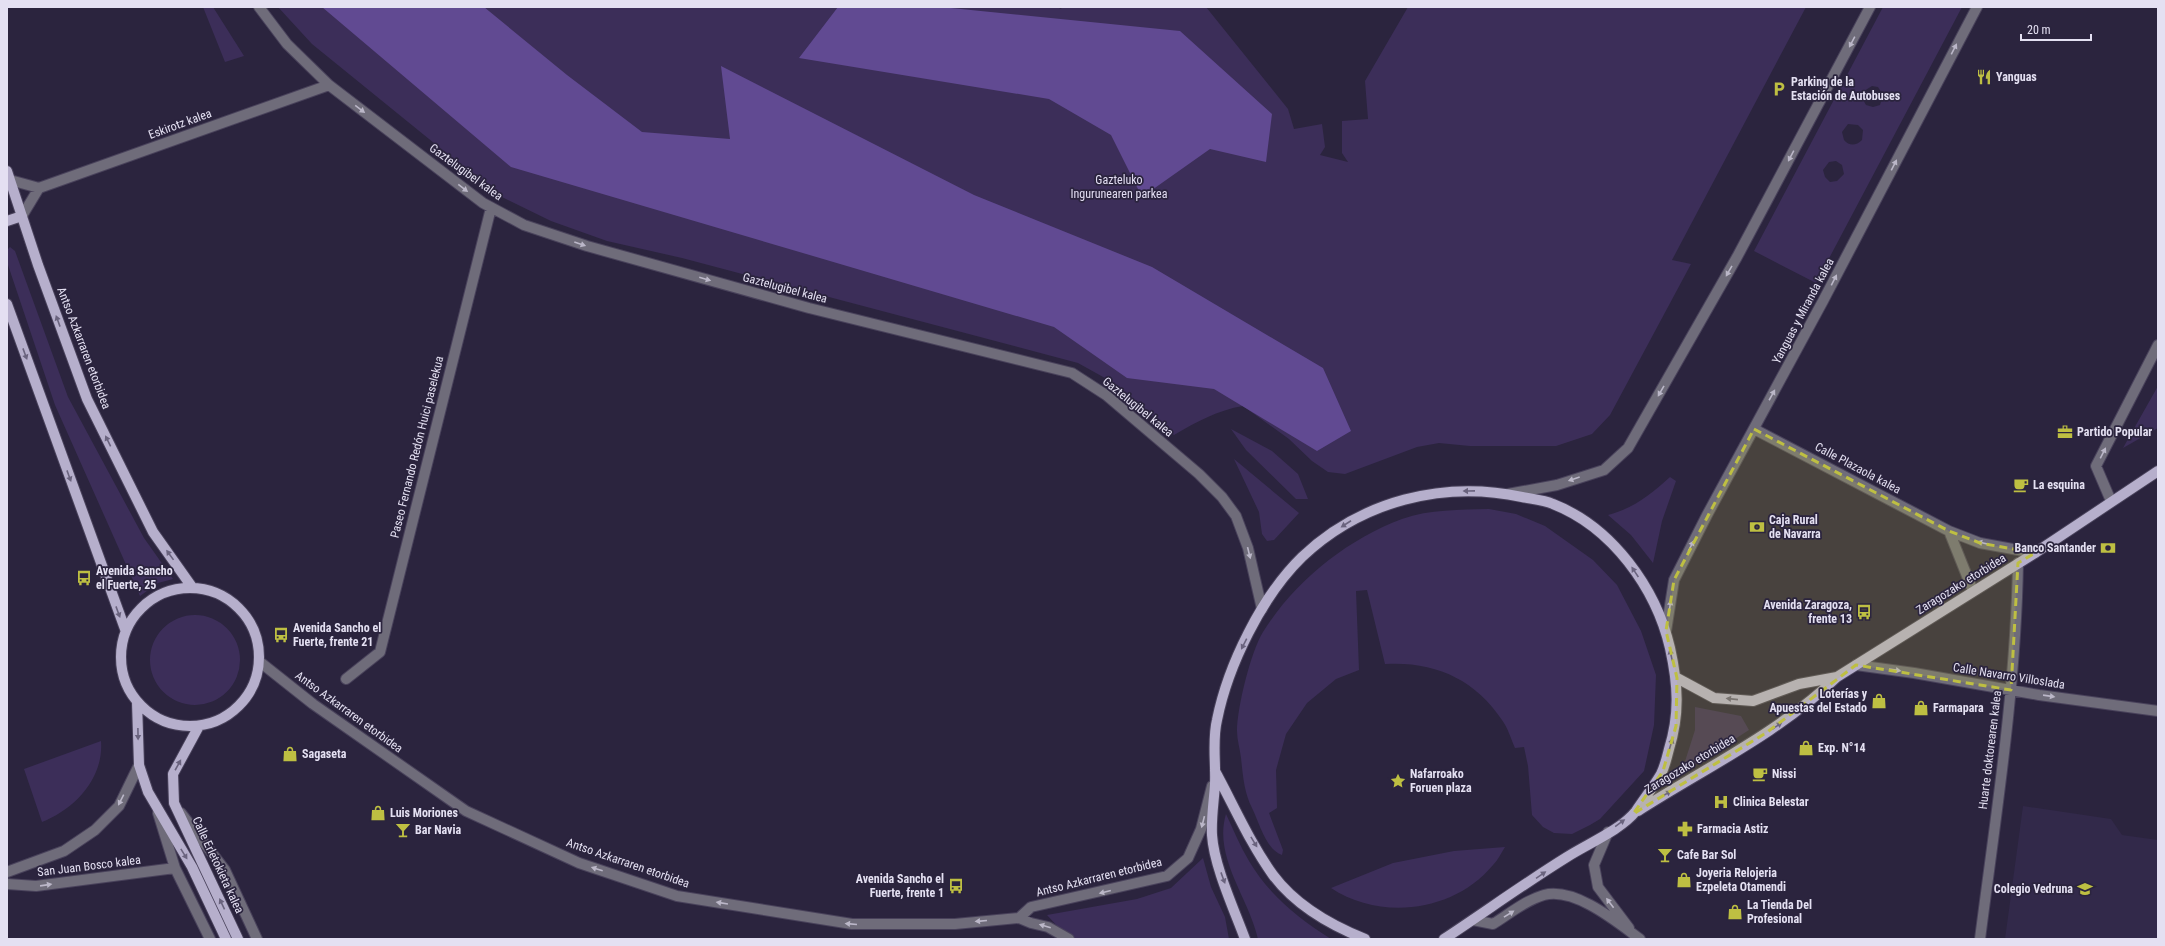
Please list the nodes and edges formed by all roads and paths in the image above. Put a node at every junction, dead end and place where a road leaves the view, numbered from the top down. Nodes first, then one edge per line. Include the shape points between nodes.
1 (259, 7) edge
2 (1870, 7) edge
3 (1977, 7) edge
4 (329, 85) junction
5 (8, 177) edge
6 (39, 188) junction
7 (491, 208) junction
8 (22, 216) junction
9 (7, 221) edge
10 (7, 304) edge
11 (2158, 345) edge
12 (1754, 429) junction
13 (2158, 471) edge
14 (1508, 494) junction
15 (2111, 501) junction
16 (1948, 531) junction
17 (2035, 553) junction
18 (2018, 563) junction
19 (192, 587) junction
20 (1973, 591) junction
21 (1262, 609) junction
22 (125, 629) junction
23 (1666, 631) junction
24 (260, 662) junction
25 (1856, 665) junction
26 (1837, 677) junction
27 (1677, 678) junction
28 (346, 679) dead end
29 (2010, 690) junction
30 (137, 702) junction
31 (2158, 711) edge
32 (199, 726) junction
33 (139, 765) junction
34 (1215, 771) junction
35 (174, 803) junction
36 (156, 809) junction
37 (1633, 814) junction
38 (1608, 832) junction
39 (175, 868) junction
40 (7, 872) edge
41 (7, 884) edge
42 (1019, 918) junction
43 (1473, 920) junction
44 (1637, 937) edge
45 (210, 939) edge
46 (226, 939) edge
47 (238, 939) edge
48 (258, 939) edge
49 (1068, 939) edge
50 (1245, 939) edge
51 (1365, 939) edge
52 (1444, 939) edge
53 (1980, 939) edge

1 - 4 street, Gaztelugibel kalea via 288,44
2 -> 14 street via 1737,257 1628,448 1604,470 1557,485
12 -> 3 street, Yanguas y Miranda kalea
4 - 6 street, Eskirotz kalea
4 -> 7 street, Gaztelugibel kalea
5 - 6 street
5 - 8 main road, Antso Azkarraren etorbidea
6 - 8 street
7 -> 21 street, Gaztelugibel kalea via 524,225 594,248 809,308 1072,373 1106,395 1199,474 1222,497 1236,516 1248,548
7 - 28 street, Paseo Fernando Redón Huici paselekua via 380,652
8 - 9 main road
19 -> 8 main road, Antso Azkarraren etorbidea via 153,532 87,398
10 -> 22 main road
15 -> 11 street via 2096,466
12 - 16 street, Calle Plazaola kalea
23 -> 12 street, Yanguas y Miranda kalea via 1674,580
13 - 15 main road, Zaragozako etorbidea
14 -> 21 main road via 1476,490 1444,491 1382,506 1352,520 1325,537 1301,558 1280,582
23 -> 14 main road via 1636,571 1618,549 1598,531 1553,503
15 - 17 main road, Zaragozako etorbidea
17 -> 16 street, Calle Plazaola kalea via 1980,543
16 - 20 street
17 - 18 main road, Zaragozako etorbidea
18 - 20 main road, Zaragozako etorbidea
18 - 29 street, Huarte doktorearen kalea
19 - 22 main road via 169,590 156,596 137,611
19 - 24 main road via 225,596 250,620 257,638
20 - 25 main road, Zaragozako etorbidea
21 -> 34 main road via 1229,673 1216,723
22 - 30 main road via 121,667 129,690
27 -> 23 main road
24 - 32 main road via 249,695 228,716
42 -> 24 street, Antso Azkarraren etorbidea via 955,924 852,924 677,896 579,863 466,811 313,704
25 - 26 main road, Zaragozako etorbidea
25 -> 29 street, Calle Navarro Villoslada
26 -> 27 main road, Zaragozako etorbidea via 1799,684 1753,701 1714,698
37 -> 26 main road, Zaragozako etorbidea via 1766,733 1813,700
37 -> 27 main road via 1663,771 1676,726
29 -> 31 street, Calle Navarro Villoslada
29 - 53 street, Huarte doktorearen kalea
30 - 32 main road via 168,723
30 -> 33 main road, Calle Erletokieta kalea
35 -> 32 main road, Calle Erletokieta kalea via 173,774
33 - 36 main road, Calle Erletokieta kalea
33 -> 40 street, San Juan Bosco kalea via 119,806 95,830 64,851
34 -> 42 street, Antso Azkarraren etorbidea via 1198,836 1188,858 1167,876 1031,907
34 -> 50 main road via 1212,836 1220,869
34 -> 51 main road via 1274,876 1320,918
47 -> 35 main road, Calle Erletokieta kalea
35 - 48 street, Calle Erletokieta kalea via 225,870
36 - 39 street, Calle Erletokieta kalea
36 -> 46 main road, Calle Erletokieta kalea via 192,867
38 -> 37 main road
43 -> 38 main road
44 -> 38 street via 1598,887 1594,865
41 -> 39 street, San Juan Bosco kalea via 36,886
39 - 45 street, Calle Erletokieta kalea
49 -> 42 street, Antso Azkarraren etorbidea via 1048,927
43 -> 44 street via 1493,924 1545,895 1567,895 1588,903
43 - 52 main road

